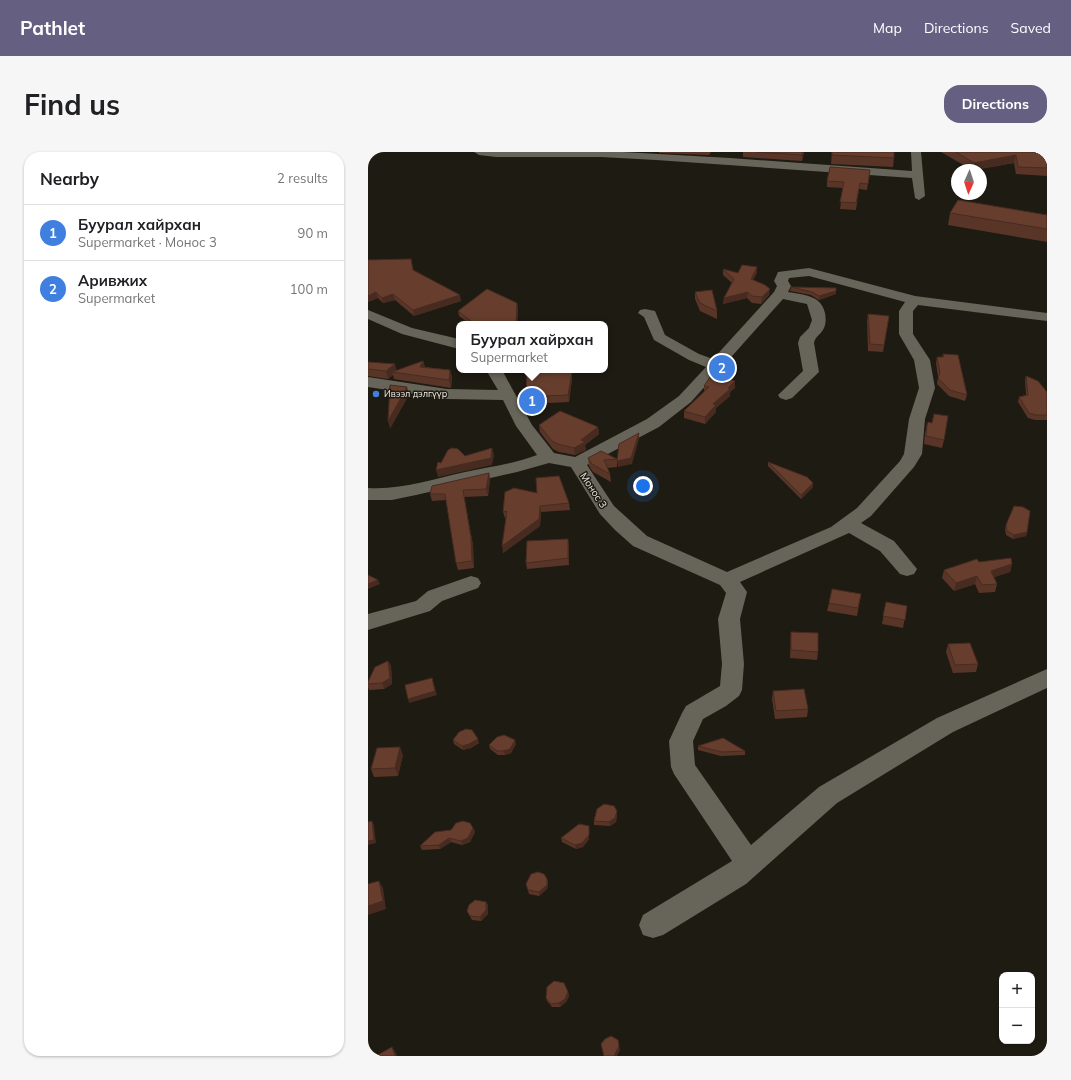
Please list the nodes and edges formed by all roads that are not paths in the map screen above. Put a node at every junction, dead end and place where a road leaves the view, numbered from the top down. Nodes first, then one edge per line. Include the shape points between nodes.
1 (479, 152) edge
2 (916, 152) edge
3 (918, 175) junction
4 (919, 196) dead end
5 (780, 294) junction
6 (914, 300) junction
7 (645, 313) dead end
8 (368, 314) edge
9 (1047, 317) edge
10 (456, 343) edge
11 (715, 365) junction
12 (496, 373) edge
13 (368, 382) edge
14 (508, 395) junction
15 (786, 395) dead end
16 (548, 457) junction
17 (578, 463) junction
18 (368, 494) edge
19 (848, 524) junction
20 (907, 568) dead end
21 (727, 580) junction
22 (471, 583) dead end
23 (368, 622) edge
24 (1047, 678) edge
25 (749, 864) junction
26 (653, 925) dead end

1 - 3 street via 561,156 617,155
2 - 3 street
3 - 4 street
5 - 6 street via 784,286 781,281 783,275 809,272
5 - 11 street
5 - 15 street via 812,301 816,306 819,320 816,330 807,337 806,343 812,372
6 - 9 street
6 - 19 street via 906,312 906,334 922,360 927,388 917,419 912,454 904,468 864,512
7 - 11 street via 650,314 659,337 694,357
8 - 10 street via 407,331
11 - 17 street via 685,400 658,419
12 - 14 street
13 - 14 street via 447,394
14 - 16 street via 524,426
16 - 17 street, Монос 3
16 - 18 street via 518,467 383,496
17 - 21 street, Монос 3 via 606,510 640,541
19 - 20 street via 887,546
19 - 21 street via 838,532
21 - 25 street via 737,592 729,619 733,664 731,690 694,713 681,741 682,760 683,767
22 - 23 street via 435,596 422,606
24 - 25 street via 945,725 828,795
25 - 26 street via 736,875

